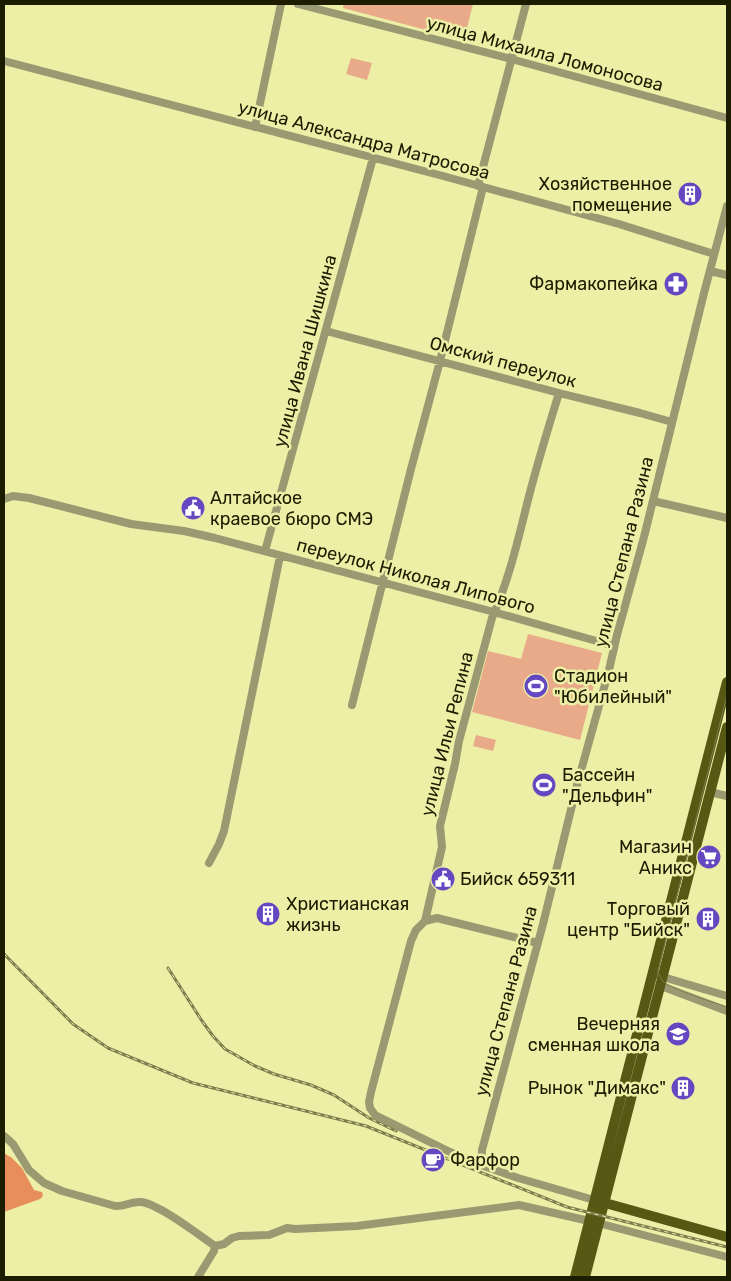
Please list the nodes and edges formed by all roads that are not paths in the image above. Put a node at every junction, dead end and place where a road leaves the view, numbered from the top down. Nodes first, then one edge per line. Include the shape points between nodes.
1 (281, 4) edge
2 (298, 4) edge
3 (526, 4) edge
4 (511, 59) junction
5 (4, 61) edge
6 (727, 118) edge
7 (255, 127) junction
8 (373, 158) junction
9 (481, 186) junction
10 (727, 206) edge
11 (714, 254) junction
12 (710, 270) junction
13 (727, 275) edge
14 (326, 331) junction
15 (440, 361) junction
16 (559, 393) junction
17 (672, 422) junction
18 (4, 499) edge
19 (653, 501) junction
20 (727, 518) edge
21 (266, 551) junction
22 (280, 556) junction
23 (383, 583) junction
24 (494, 612) junction
25 (614, 646) junction
26 (727, 682) edge
27 (352, 705) dead end
28 (727, 727) edge
29 (710, 792) junction
30 (727, 796) edge
31 (209, 863) dead end
32 (425, 921) junction
33 (538, 943) junction
34 (658, 979) junction
35 (727, 996) edge
36 (727, 1011) edge
37 (4, 1136) edge
38 (481, 1166) junction
39 (599, 1202) junction
40 (594, 1222) junction
41 (727, 1237) edge
42 (215, 1246) junction
43 (727, 1257) edge
44 (198, 1277) edge
45 (575, 1277) edge
46 (585, 1277) edge

1 - 7 street
2 - 4 street, улица Михаила Ломоносова
3 - 4 street
4 - 6 street, улица Михаила Ломоносова
4 - 9 street
5 - 7 street, улица Александра Матросова
7 - 8 street, улица Александра Матросова
8 - 9 street, улица Александра Матросова
8 - 14 street, улица Ивана Шишкина
9 - 11 street, улица Александра Матросова
9 - 15 street
10 - 11 street, улица Степана Разина
11 - 12 street, улица Степана Разина
12 - 13 street
12 - 17 street, улица Степана Разина
14 - 15 street, Омский переулок
14 - 21 street, улица Ивана Шишкина
15 - 16 street, Омский переулок
15 - 23 street
16 - 17 street, Омский переулок
16 - 24 street, улица Ильи Репина via 514,555
17 - 19 street, улица Степана Разина
18 - 21 street, переулок Николая Липового via 13,496 29,498 131,524 184,531
19 - 20 street
19 - 25 street, улица Степана Разина
21 - 22 street, переулок Николая Липового
22 - 23 street, переулок Николая Липового
22 - 31 street via 226,821
23 - 24 street, переулок Николая Липового
23 - 27 street
24 - 25 street, переулок Николая Липового
24 - 32 street, улица Ильи Репина via 440,826 442,847
25 - 33 street, улица Степана Разина
26 - 34 main road
28 - 29 main road
29 - 30 street
29 - 34 main road
32 - 33 street via 436,918
32 - 38 street, улица Ильи Репина via 416,930 408,949 371,1092 371,1111
33 - 38 street, улица Степана Разина via 482,1150
34 - 35 street
34 - 36 street via 669,989
34 - 39 main road
37 - 42 street via 13,1144 29,1170 44,1182 62,1191 118,1207 146,1203
38 - 39 street
39 - 40 main road
39 - 41 main road
40 - 42 street via 519,1205 357,1226 287,1228 271,1235 239,1236
40 - 43 street
40 - 45 main road
40 - 46 main road
42 - 44 street

